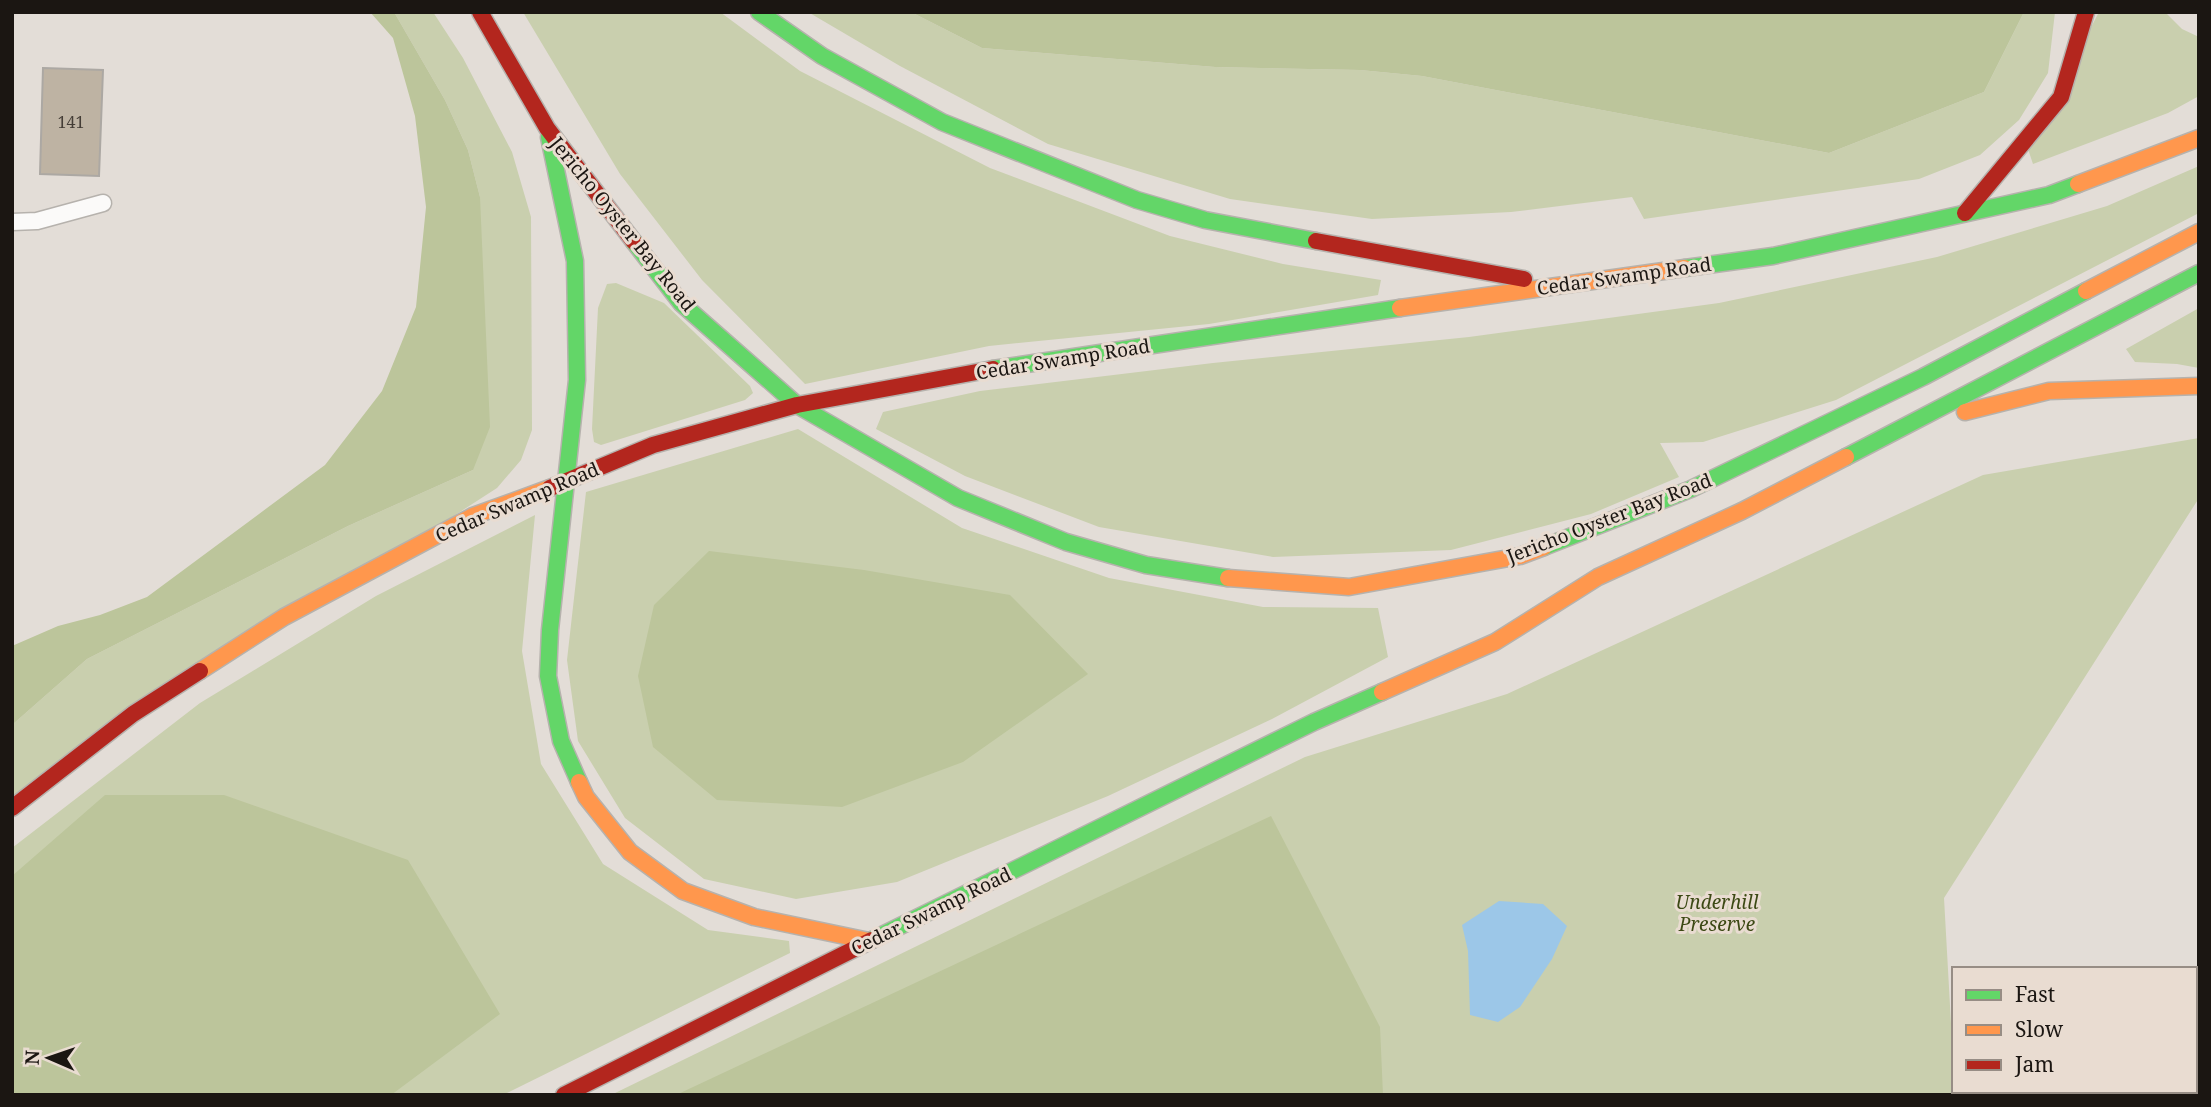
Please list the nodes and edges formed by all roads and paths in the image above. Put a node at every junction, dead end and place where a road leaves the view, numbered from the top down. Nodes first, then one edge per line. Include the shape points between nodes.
1 (480, 12) edge
2 (759, 12) edge
3 (2086, 12) edge
4 (547, 128) junction
5 (2199, 138) edge
6 (103, 204) dead end
7 (1965, 213) junction
8 (12, 222) edge
9 (2199, 232) edge
10 (2199, 273) edge
11 (1553, 285) junction
12 (2199, 386) edge
13 (797, 405) junction
14 (1902, 428) junction
15 (564, 483) junction
16 (12, 808) edge
17 (869, 941) junction
18 (564, 1095) edge

1 - 4 main road, Jericho Oyster Bay Road
2 - 11 main road via 822,56 942,122 1137,200 1205,220
3 - 7 main road via 2061,97
4 - 13 main road, Jericho Oyster Bay Road via 681,303
4 - 15 main road via 575,261 577,380
5 - 7 main road, Cedar Swamp Road via 2049,195
6 - 8 lane via 37,221
7 - 11 main road, Cedar Swamp Road via 1773,256
9 - 13 main road, Jericho Oyster Bay Road via 1923,377 1691,489 1520,556 1349,587 1221,578 1146,565 1066,542 958,498
10 - 14 main road, Cedar Swamp Road
11 - 13 main road, Cedar Swamp Road via 980,371
12 - 14 main road via 2049,391
13 - 15 main road, Cedar Swamp Road via 653,445
14 - 17 main road, Cedar Swamp Road via 1742,511 1598,577 1495,642 1314,722
15 - 16 main road, Cedar Swamp Road via 473,516 284,617 134,714
15 - 17 main road via 548,676 561,741 586,797 630,852 683,891 754,917
17 - 18 main road, Cedar Swamp Road

